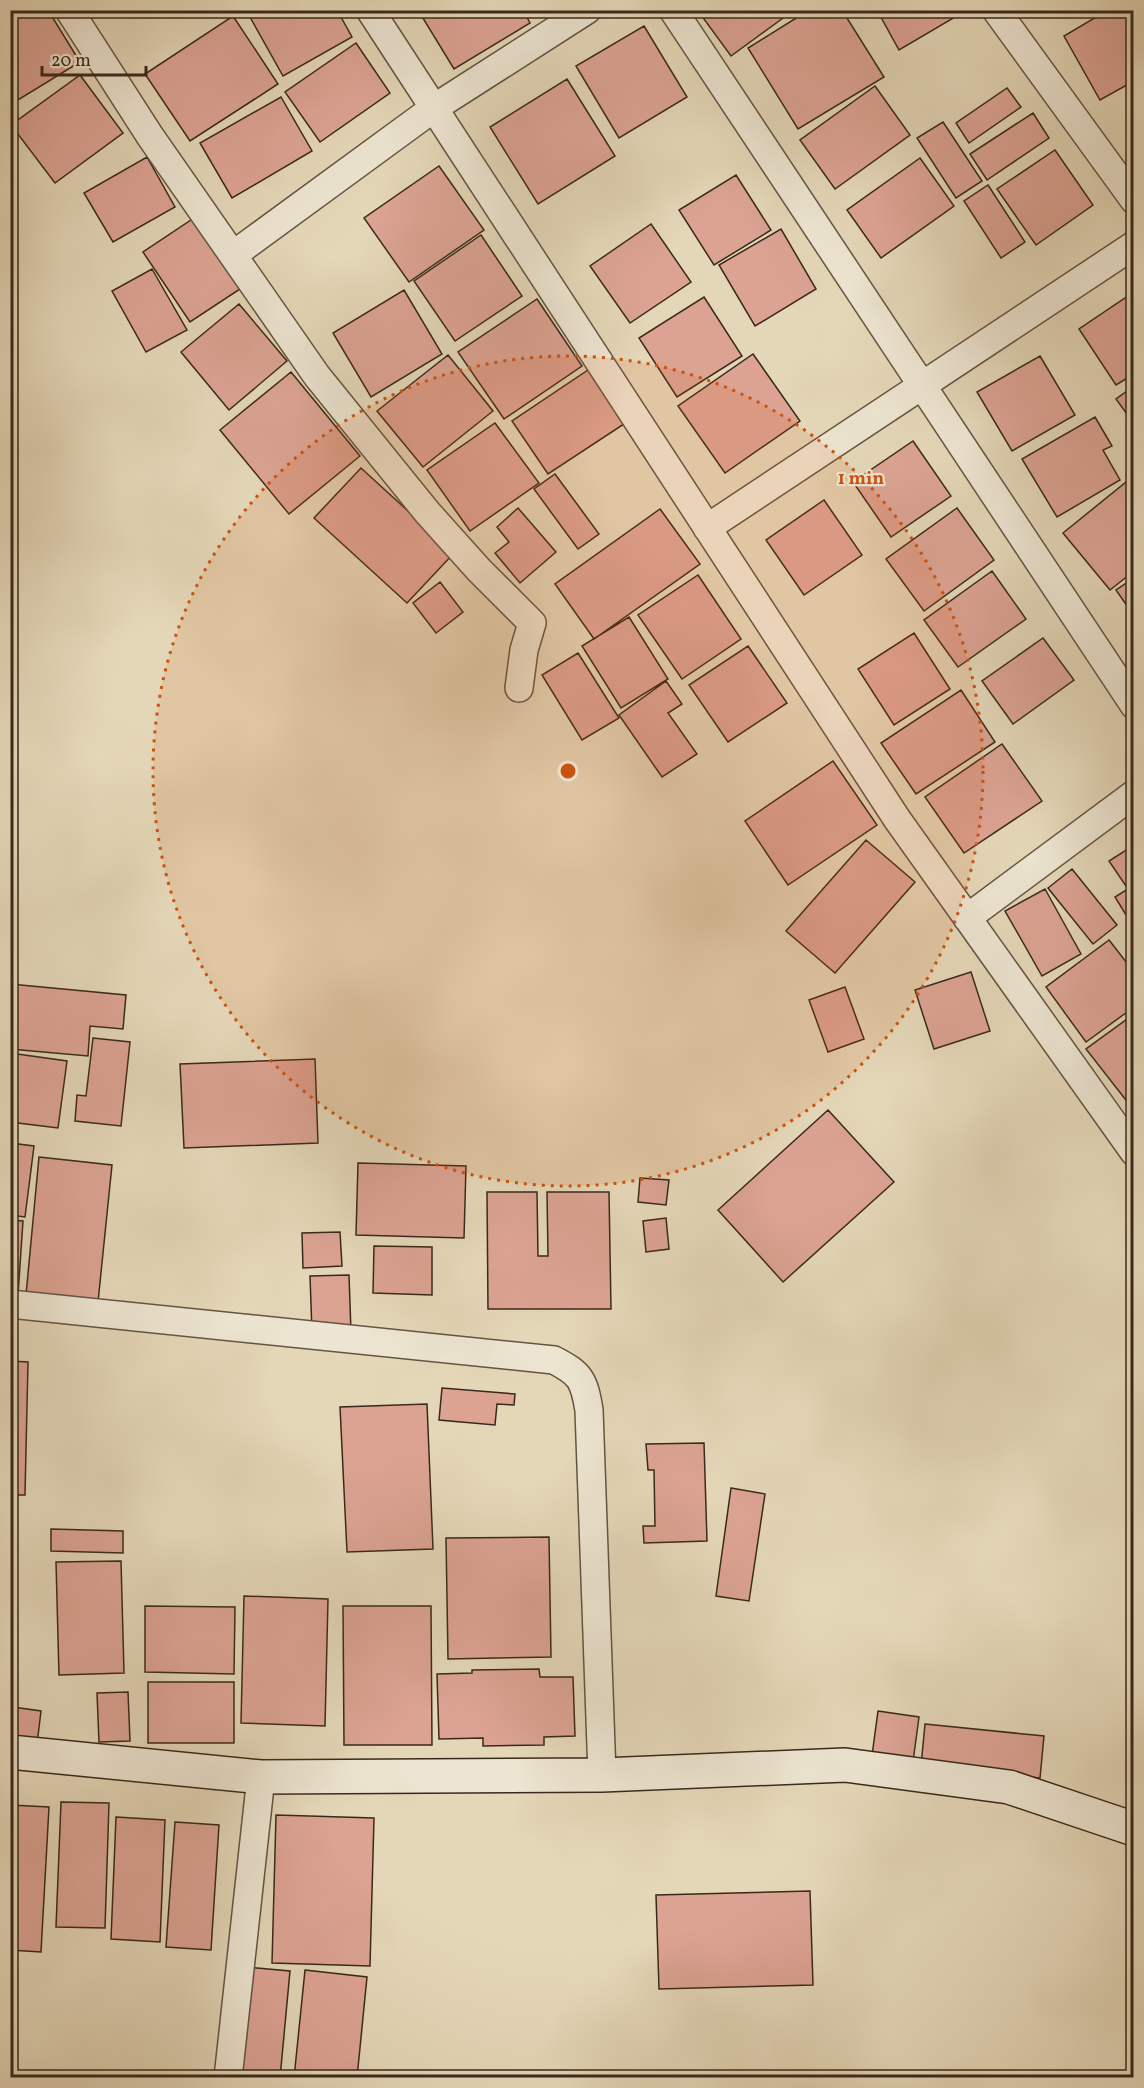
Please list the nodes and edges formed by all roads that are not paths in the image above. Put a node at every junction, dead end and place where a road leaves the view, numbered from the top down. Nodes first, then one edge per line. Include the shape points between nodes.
1 (69, 10) edge
2 (370, 10) edge
3 (587, 10) edge
4 (673, 10) edge
5 (996, 10) edge
6 (434, 108) junction
7 (1134, 200) edge
8 (1134, 245) edge
9 (233, 255) junction
10 (921, 385) junction
11 (707, 528) junction
12 (519, 688) dead end
13 (1134, 705) edge
14 (1134, 794) edge
15 (968, 918) junction
16 (1134, 1152) edge
17 (10, 1304) edge
18 (10, 1752) edge
19 (602, 1775) junction
20 (261, 1777) junction
21 (1134, 1829) edge
22 (228, 2078) edge

1 - 9 street
2 - 6 street
3 - 6 street
4 - 10 street
5 - 7 street
6 - 9 street
6 - 11 street
8 - 10 street
9 - 12 street via 317,376 427,512 532,623
10 - 11 street
10 - 13 street
11 - 15 street via 897,819
14 - 15 street
15 - 16 street
17 - 19 street via 554,1360 572,1369 585,1386 589,1410
18 - 20 main road
19 - 20 main road
19 - 21 main road via 845,1766 1010,1787
20 - 22 street

